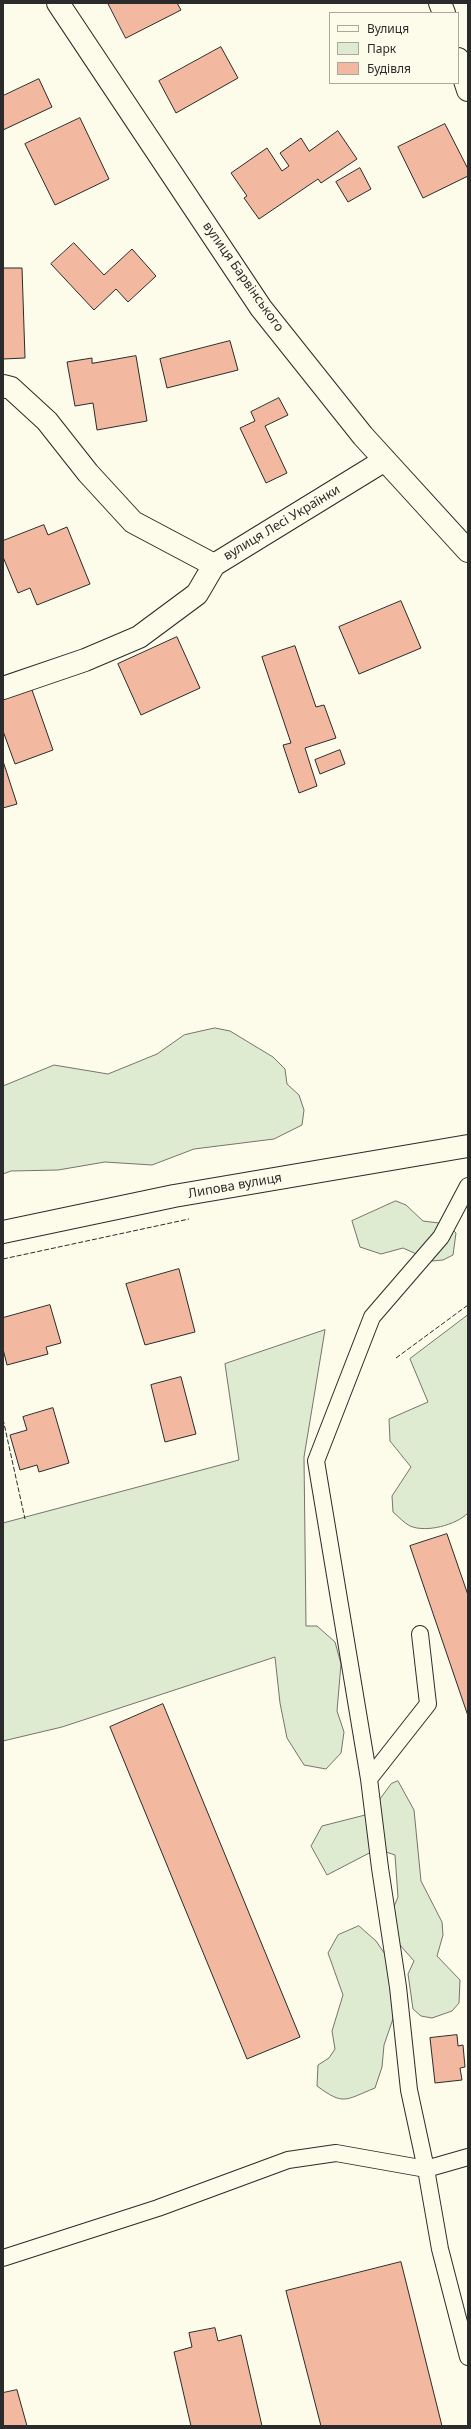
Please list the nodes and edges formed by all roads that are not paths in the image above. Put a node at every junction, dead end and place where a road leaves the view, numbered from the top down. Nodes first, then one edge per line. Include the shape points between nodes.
1 (58, 3) edge
2 (459, 62) edge
3 (468, 90) edge
4 (3, 386) edge
5 (385, 460) junction
6 (468, 551) edge
7 (214, 565) junction
8 (3, 688) edge
9 (468, 1146) edge
10 (468, 1186) edge
11 (3, 1232) edge
12 (420, 1634) dead end
13 (369, 1779) junction
14 (468, 2157) edge
15 (426, 2169) junction
16 (3, 2258) edge
17 (468, 2358) edge

1 - 5 street, вулиця Барвінського via 261,308
2 - 3 street
4 - 7 street, вулиця Лесі Українки via 11,388 47,421 88,473 133,522
5 - 6 street, вулиця Барвінського
5 - 7 street, вулиця Лесі Українки
7 - 8 street via 196,594 139,637 85,660
9 - 11 street, Липова вулиця via 174,1196
10 - 13 lane via 441,1237 372,1317 316,1461
12 - 13 lane via 428,1704
13 - 15 lane via 398,1987 409,2090
14 - 15 lane
15 - 16 lane via 336,2153 288,2160 158,2208
15 - 17 lane via 440,2249

